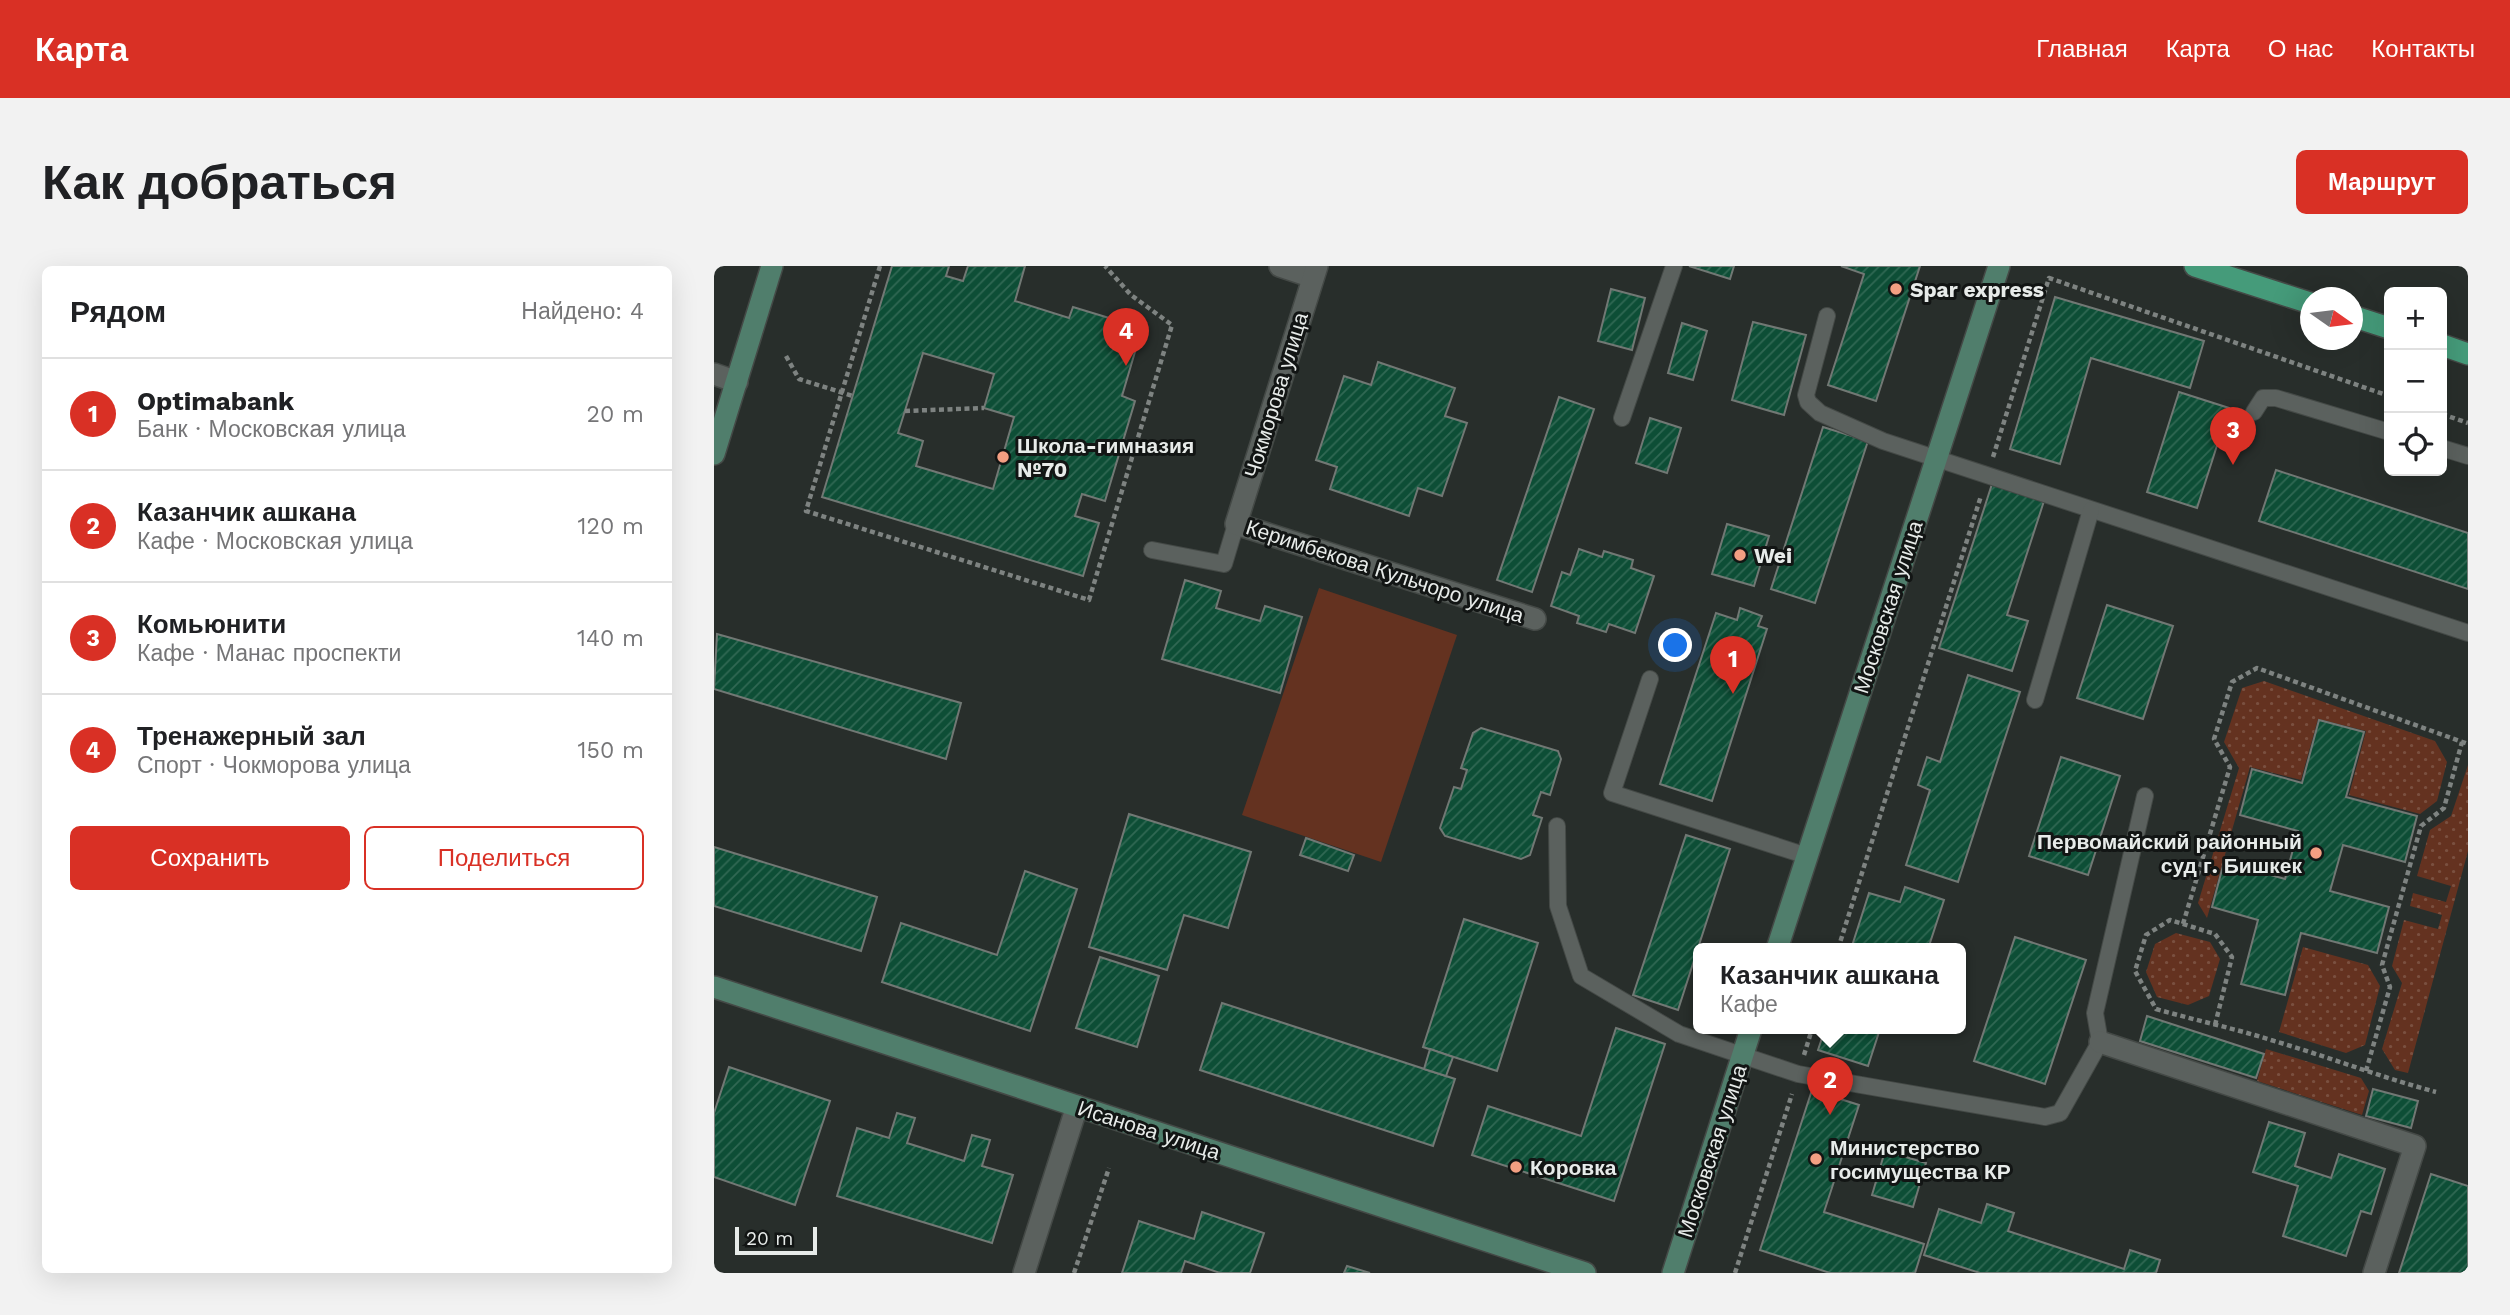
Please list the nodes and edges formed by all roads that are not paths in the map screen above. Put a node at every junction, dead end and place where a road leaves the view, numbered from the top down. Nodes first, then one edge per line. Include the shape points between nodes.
1 (772, 266) edge
2 (1280, 266) edge
3 (1674, 266) edge
4 (1999, 266) edge
5 (2195, 266) edge
6 (1315, 272) edge
7 (2300, 299) edge
8 (1827, 316) dead end
9 (2363, 319) edge
10 (2384, 326) edge
11 (2447, 347) edge
12 (2468, 354) edge
13 (714, 374) edge
14 (737, 382) junction
15 (2254, 412) dead end
16 (1622, 418) dead end
17 (2384, 430) edge
18 (2447, 450) edge
19 (714, 454) edge
20 (2468, 456) edge
21 (1936, 459) junction
22 (2091, 510) junction
23 (1236, 524) junction
24 (1152, 550) dead end
25 (1535, 619) dead end
26 (2468, 633) edge
27 (1650, 679) dead end
28 (2035, 700) dead end
29 (2145, 796) dead end
30 (1557, 826) dead end
31 (1807, 856) junction
32 (1779, 943) edge
33 (714, 987) edge
34 (1749, 1034) edge
35 (2100, 1042) junction
36 (1743, 1054) junction
37 (1077, 1105) junction
38 (1024, 1273) edge
39 (1585, 1273) edge
40 (1673, 1273) edge
41 (2374, 1273) edge

1 - 14 main road
2 - 6 street
3 - 16 lane
4 - 21 main road, Московская улица
5 - 7 main road
6 - 23 street, Чокморова улица
8 - 21 lane via 1808,402 1820,413
9 - 10 main road
11 - 12 main road
13 - 14 street
14 - 19 main road
15 - 17 lane via 2263,398 2276,398
18 - 20 lane
21 - 22 lane
21 - 31 main road, Московская улица
22 - 26 lane
22 - 28 lane
23 - 24 lane via 1223,564
23 - 25 street, Керимбекова Кульчоро улица
27 - 31 lane via 1612,793
29 - 35 lane via 2095,1013
30 - 36 lane via 1558,906 1581,976 1679,1034
31 - 32 main road, Московская улица
33 - 37 main road, Исанова улица
34 - 36 main road, Московская улица
35 - 36 lane via 2060,1112 2045,1117 1798,1074
35 - 41 street via 2415,1146
36 - 40 main road, Московская улица
37 - 38 street
37 - 39 main road, Исанова улица

